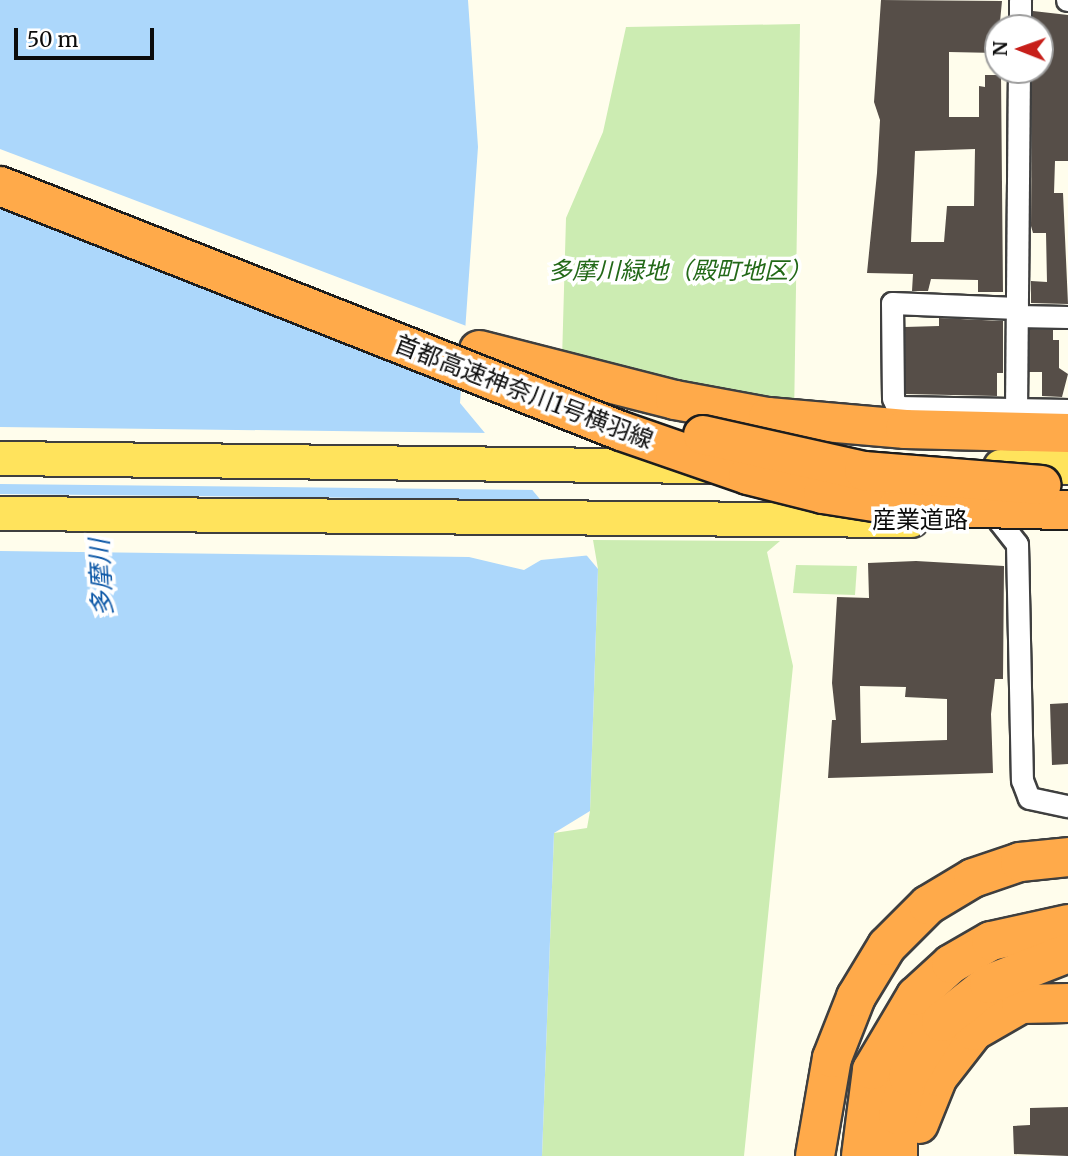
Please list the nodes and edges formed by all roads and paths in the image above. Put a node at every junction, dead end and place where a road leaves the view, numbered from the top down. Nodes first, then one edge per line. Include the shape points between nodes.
1 (1019, 84) edge
2 (0, 162) edge
3 (0, 186) edge
4 (1017, 312) junction
5 (1068, 317) edge
6 (479, 349) junction
7 (1016, 410) junction
8 (1068, 410) edge
9 (1068, 433) edge
10 (1068, 446) edge
11 (688, 456) junction
12 (0, 458) edge
13 (779, 461) junction
14 (997, 466) junction
15 (1068, 467) edge
16 (1068, 486) edge
17 (1068, 510) edge
18 (0, 513) edge
19 (999, 521) junction
20 (1068, 521) edge
21 (1068, 535) edge
22 (1068, 806) edge
23 (1068, 857) edge
24 (1068, 924) edge
25 (1068, 953) edge
26 (1068, 1003) edge
27 (815, 1156) edge
28 (861, 1156) edge
29 (898, 1156) edge
30 (915, 1156) edge

1 - 4 street
2 - 6 highway, 首都高速神奈川1号横羽線
3 - 11 highway, 首都高速神奈川1号横羽線, bridge
4 - 5 street
4 - 7 street
4 - 7 street via 892,303 893,398 898,407
6 - 9 highway via 663,397 768,417 905,429
6 - 13 highway, 首都高速神奈川1号横羽線, bridge
7 - 8 street
10 - 13 highway, bridge via 851,461
11 - 17 highway, 首都高速神奈川1号横羽線, bridge via 786,486 861,501 941,509
11 - 21 highway, bridge via 754,486 828,510 956,533
12 - 13 main road, bridge
13 - 14 main road
13 - 16 highway, 首都高速神奈川1号横羽線, bridge via 909,477
14 - 15 main road
14 - 19 street
18 - 19 main road, 産業道路
19 - 20 main road, 産業道路
19 - 22 street via 1017,544 1022,780 1029,798
23 - 27 highway via 1020,862 973,878 928,905 887,946 856,998 832,1058
24 - 28 highway via 991,942 951,964 916,996 872,1070
25 - 29 highway via 989,984 941,1022 905,1086
26 - 30 highway via 1039,1001 1004,1010 961,1044 927,1099

